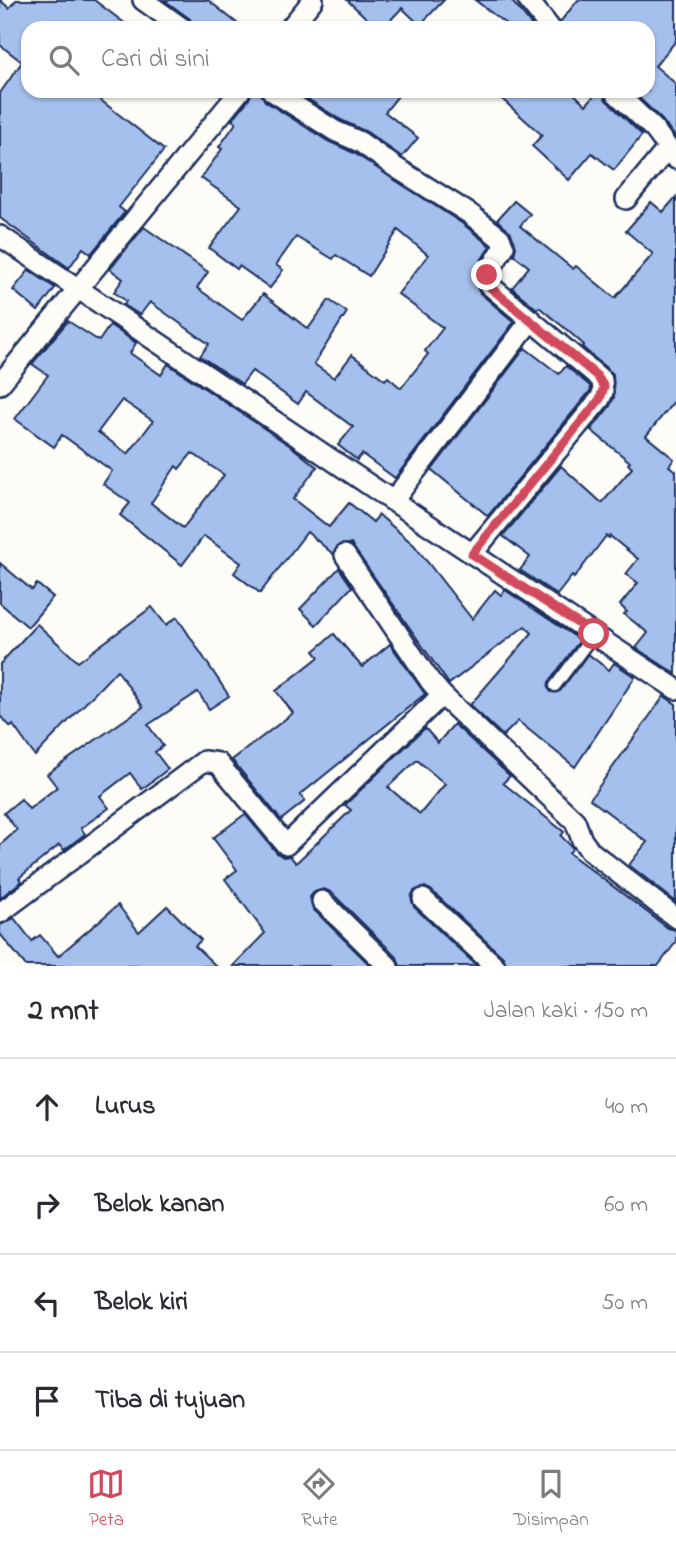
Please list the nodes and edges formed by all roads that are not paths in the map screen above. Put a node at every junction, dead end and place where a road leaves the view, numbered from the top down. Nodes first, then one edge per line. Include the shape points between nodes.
1 (143, 0) edge
2 (313, 0) edge
3 (528, 0) edge
4 (172, 21) edge
5 (296, 21) edge
6 (544, 21) edge
7 (234, 98) edge
8 (283, 98) edge
9 (621, 98) edge
10 (672, 153) edge
11 (626, 199) dead end
12 (0, 236) edge
13 (79, 288) junction
14 (531, 320) junction
15 (0, 384) edge
16 (393, 501) junction
17 (472, 554) junction
18 (345, 555) dead end
19 (594, 634) junction
20 (555, 686) dead end
21 (676, 689) edge
22 (442, 695) junction
23 (423, 899) dead end
24 (322, 901) dead end
25 (0, 914) edge
26 (676, 918) edge
27 (388, 966) edge
28 (495, 966) edge

1 - 4 street
2 - 5 street
3 - 6 street
7 - 13 street
8 - 14 street via 360,142 500,238 504,247 487,275 488,284
9 - 10 street
10 - 11 street
12 - 13 street
13 - 15 street
13 - 16 street
14 - 16 street
14 - 17 street via 602,380 603,392
16 - 17 street
17 - 19 street
18 - 22 street
19 - 20 lane
19 - 21 street
22 - 25 street via 286,845 218,763 204,761
22 - 26 street via 575,821 590,851
23 - 28 street
24 - 27 street

